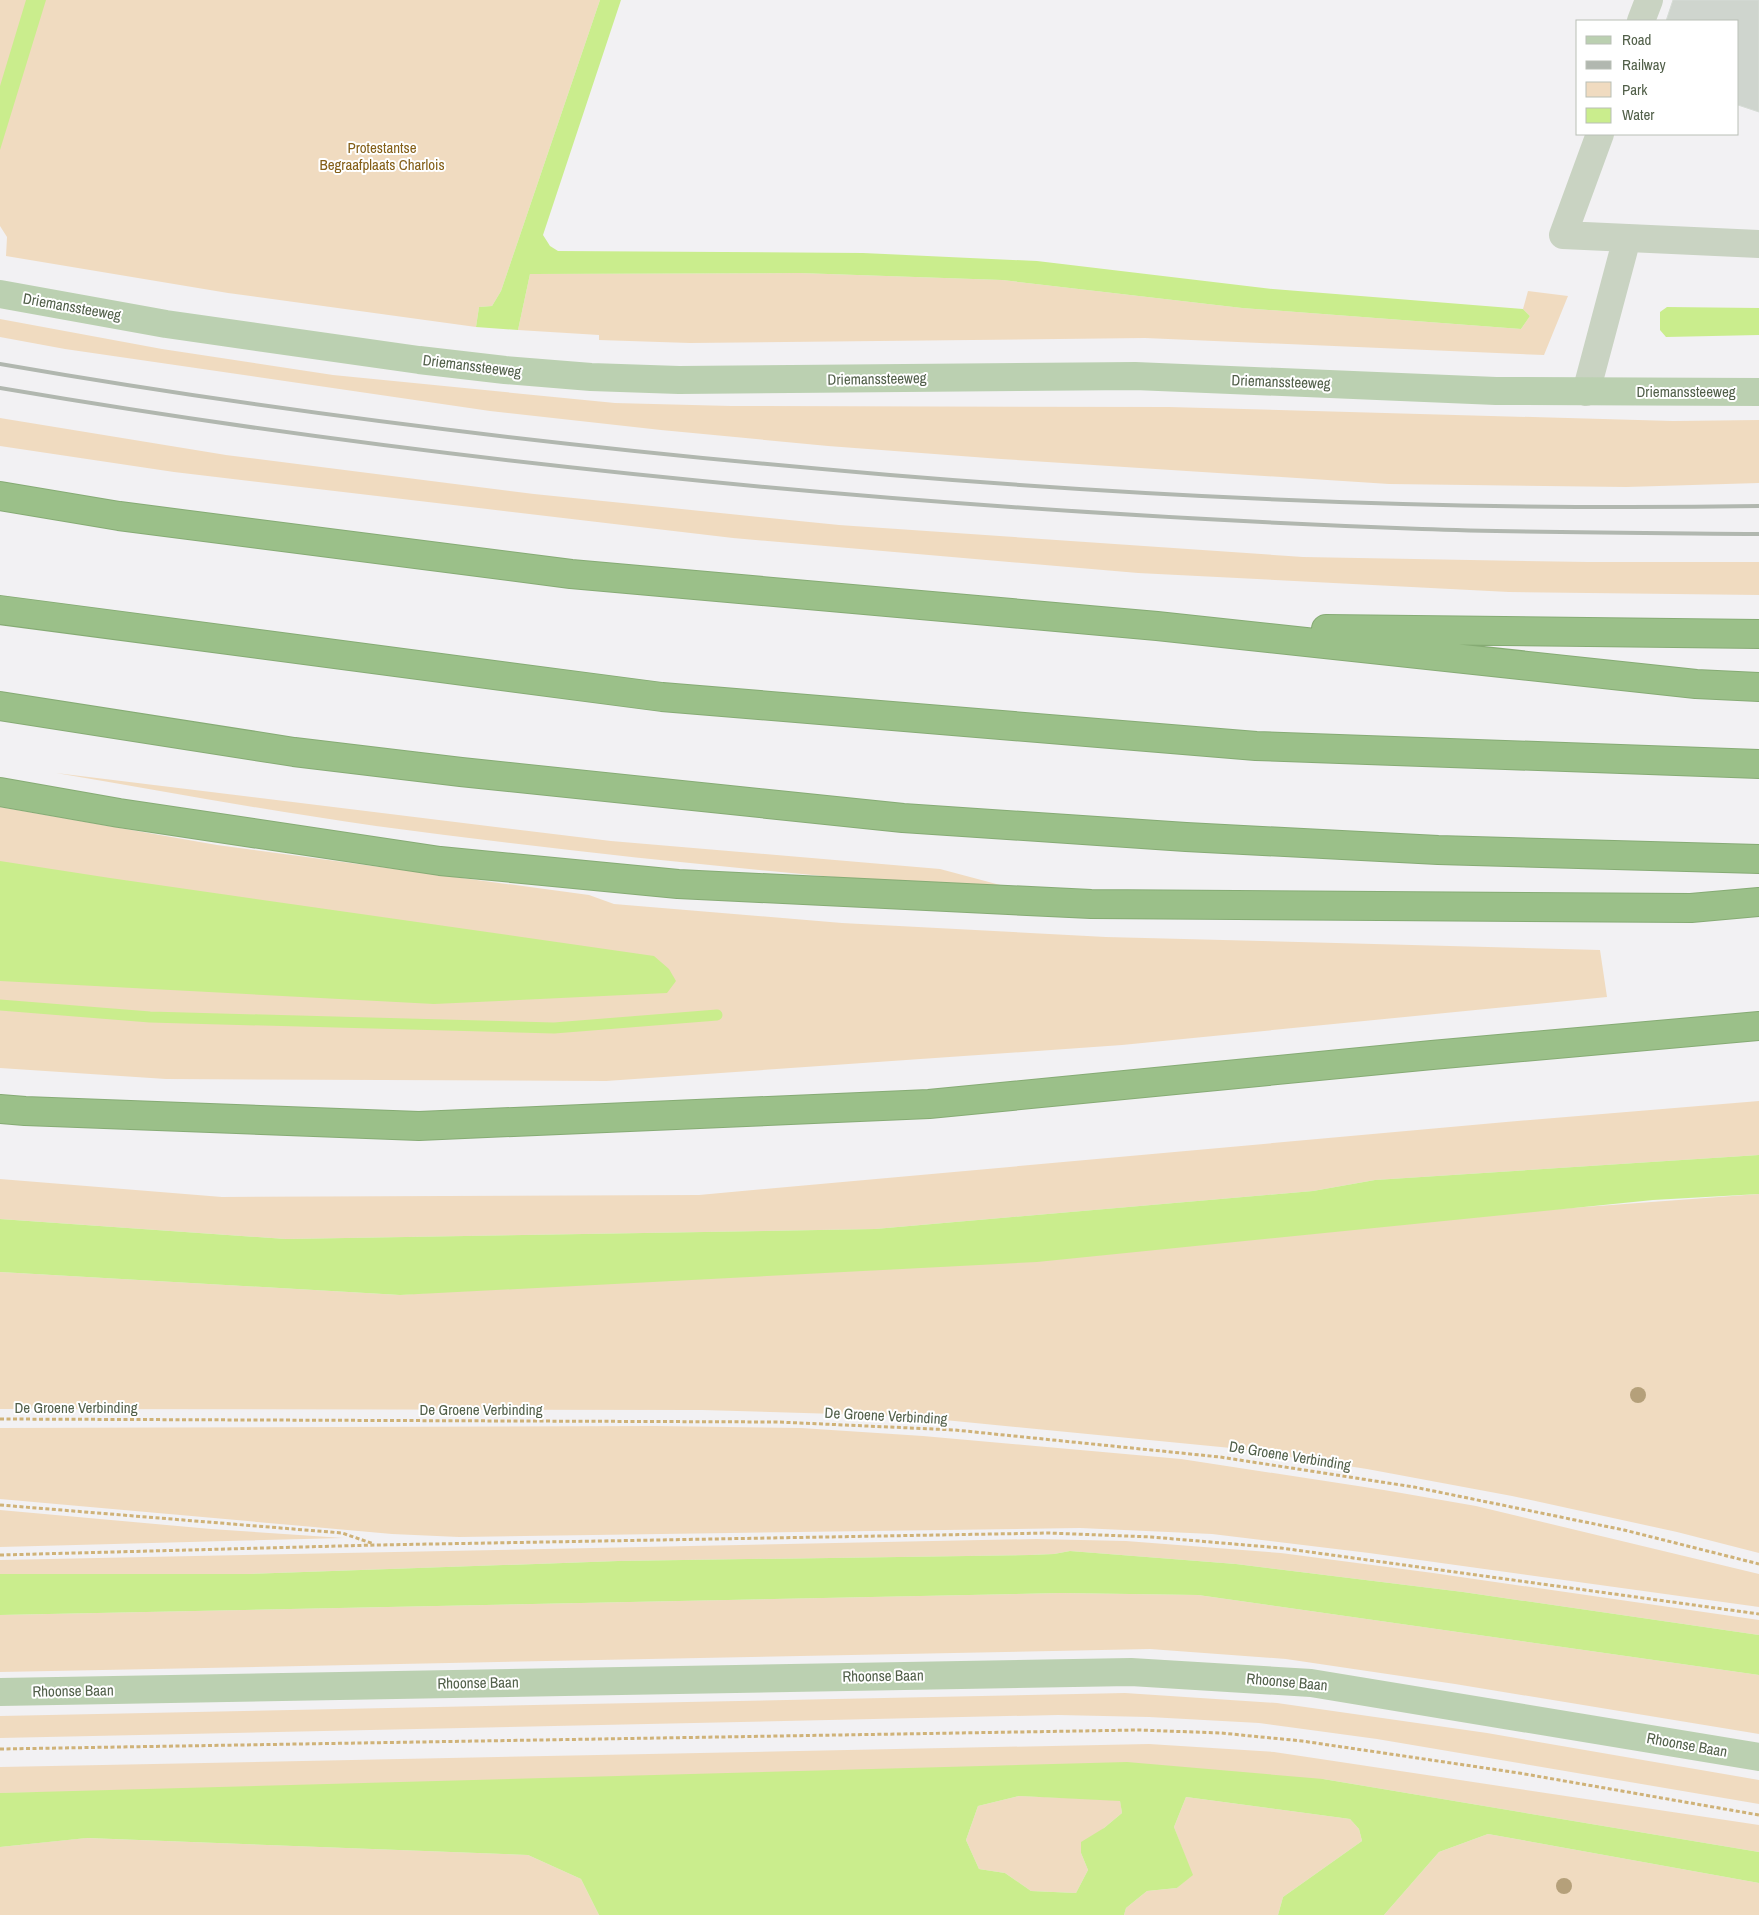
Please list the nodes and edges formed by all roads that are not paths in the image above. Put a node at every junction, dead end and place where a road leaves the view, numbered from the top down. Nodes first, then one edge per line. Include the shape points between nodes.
1 (1648, 0) edge
2 (1641, 20) edge
3 (1600, 135) edge
4 (1627, 238) junction
5 (1759, 244) edge
6 (0, 294) edge
7 (1586, 392) junction
8 (1759, 392) edge
9 (0, 496) edge
10 (0, 610) edge
11 (1157, 626) junction
12 (1759, 634) edge
13 (1759, 687) edge
14 (0, 706) edge
15 (1759, 764) edge
16 (0, 792) edge
17 (1759, 859) edge
18 (1759, 902) edge
19 (1759, 1026) edge
20 (0, 1109) edge
21 (0, 1692) edge
22 (1759, 1757) edge

1 - 2 lane
3 - 4 lane via 1563,235
4 - 5 lane
4 - 7 lane
6 - 7 main road, Driemanssteeweg via 166,324 419,360 591,377 679,380 1135,376
7 - 8 main road, Driemanssteeweg
9 - 11 highway via 119,516 571,574
10 - 15 highway via 682,698 1256,746
11 - 12 highway
11 - 13 highway via 1696,684
14 - 17 highway via 314,754 903,818 1438,850
16 - 18 highway via 440,861 678,884 1091,904 1691,908
19 - 20 highway via 919,1104 419,1126
21 - 22 main road, Rhoonse Baan via 1131,1672 1310,1683

